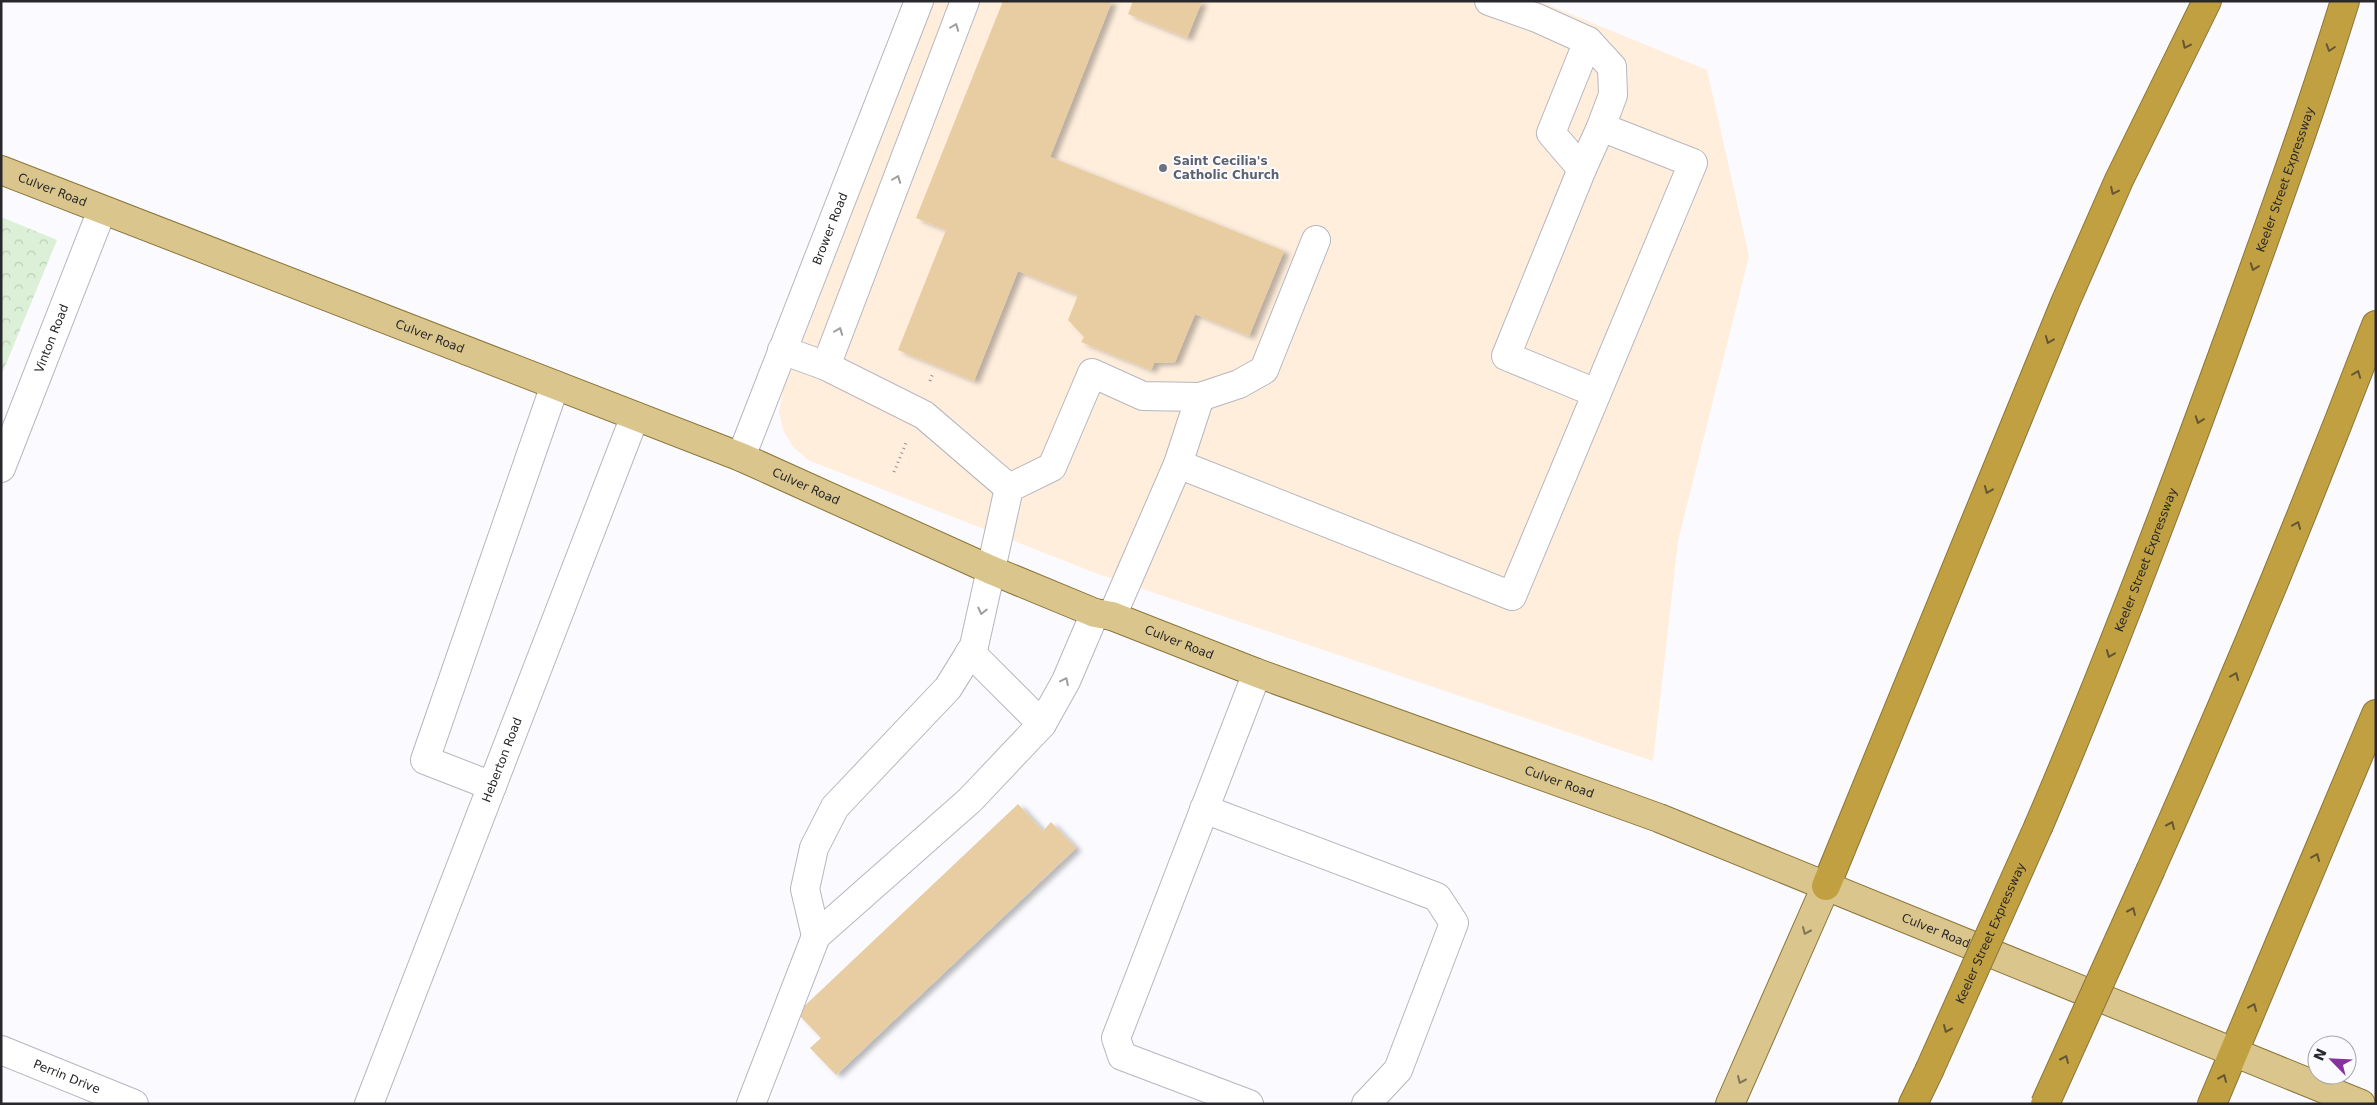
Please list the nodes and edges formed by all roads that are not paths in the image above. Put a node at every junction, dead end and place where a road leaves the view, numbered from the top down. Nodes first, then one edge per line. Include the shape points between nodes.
1 (920, 1) edge
2 (965, 1) edge
3 (1489, 1) edge
4 (2207, 1) edge
5 (2346, 1) edge
6 (1588, 41) junction
7 (1602, 127) junction
8 (1582, 169) junction
9 (1, 170) edge
10 (102, 210) junction
11 (1316, 240) dead end
12 (2376, 325) edge
13 (782, 350) junction
14 (826, 366) junction
15 (555, 385) junction
16 (1596, 393) junction
17 (1200, 397) junction
18 (635, 416) junction
19 (742, 457) junction
20 (1178, 464) junction
21 (1, 468) edge
22 (1009, 488) junction
23 (991, 570) junction
24 (1104, 614) junction
25 (970, 652) junction
26 (1257, 673) junction
27 (2376, 714) edge
28 (1042, 724) junction
29 (492, 786) junction
30 (1204, 809) junction
31 (1826, 886) junction
32 (816, 936) junction
33 (1, 1050) edge
34 (2234, 1052) junction
35 (134, 1104) edge
36 (369, 1104) edge
37 (751, 1104) edge
38 (1249, 1104) edge
39 (1366, 1104) edge
40 (1730, 1104) edge
41 (1913, 1104) edge
42 (2045, 1104) edge
43 (2212, 1104) edge
44 (2361, 1104) edge

1 - 13 street, Brower Road
14 -> 2 street
3 - 6 street
4 -> 31 highway via 2119,180 2064,303
5 -> 41 highway, Keeler Street Expressway, bridge via 2294,157 2125,616 2038,825
6 - 7 street via 1612,67 1613,95
6 - 8 street via 1551,133
7 - 8 street
7 - 16 street via 1693,162
8 - 16 street via 1506,356
9 - 10 main road, Culver Road
10 - 15 main road, Culver Road
10 - 21 street, Vinton Road
11 - 17 street via 1264,370 1239,384
42 -> 12 highway, bridge via 2234,678
13 - 14 street
13 - 19 street, Brower Road
14 - 22 street via 924,415
15 - 18 main road, Culver Road
15 - 29 street via 425,760
16 - 20 street via 1512,596
17 - 20 street
17 - 22 street via 1143,396 1092,373 1052,467
18 - 19 main road, Culver Road
18 - 29 street, Heberton Road
19 - 23 main road, Culver Road
20 - 24 street
22 - 23 street
23 - 24 main road, Culver Road
23 -> 25 street
24 - 26 main road, Culver Road
28 -> 24 street
25 - 28 street
25 - 32 street via 948,688 835,807 814,848 805,889
26 - 30 street
26 - 31 main road, Culver Road via 1615,801
34 -> 27 highway
28 - 32 street via 970,800
29 - 36 street, Heberton Road
30 - 38 street via 1116,1038 1122,1056
30 - 39 street via 1437,897 1454,923 1398,1070
31 - 34 main road, Culver Road
31 -> 40 main road
32 - 37 street
33 - 35 street, Perrin Drive
43 -> 34 highway
34 - 44 main road, Culver Road

